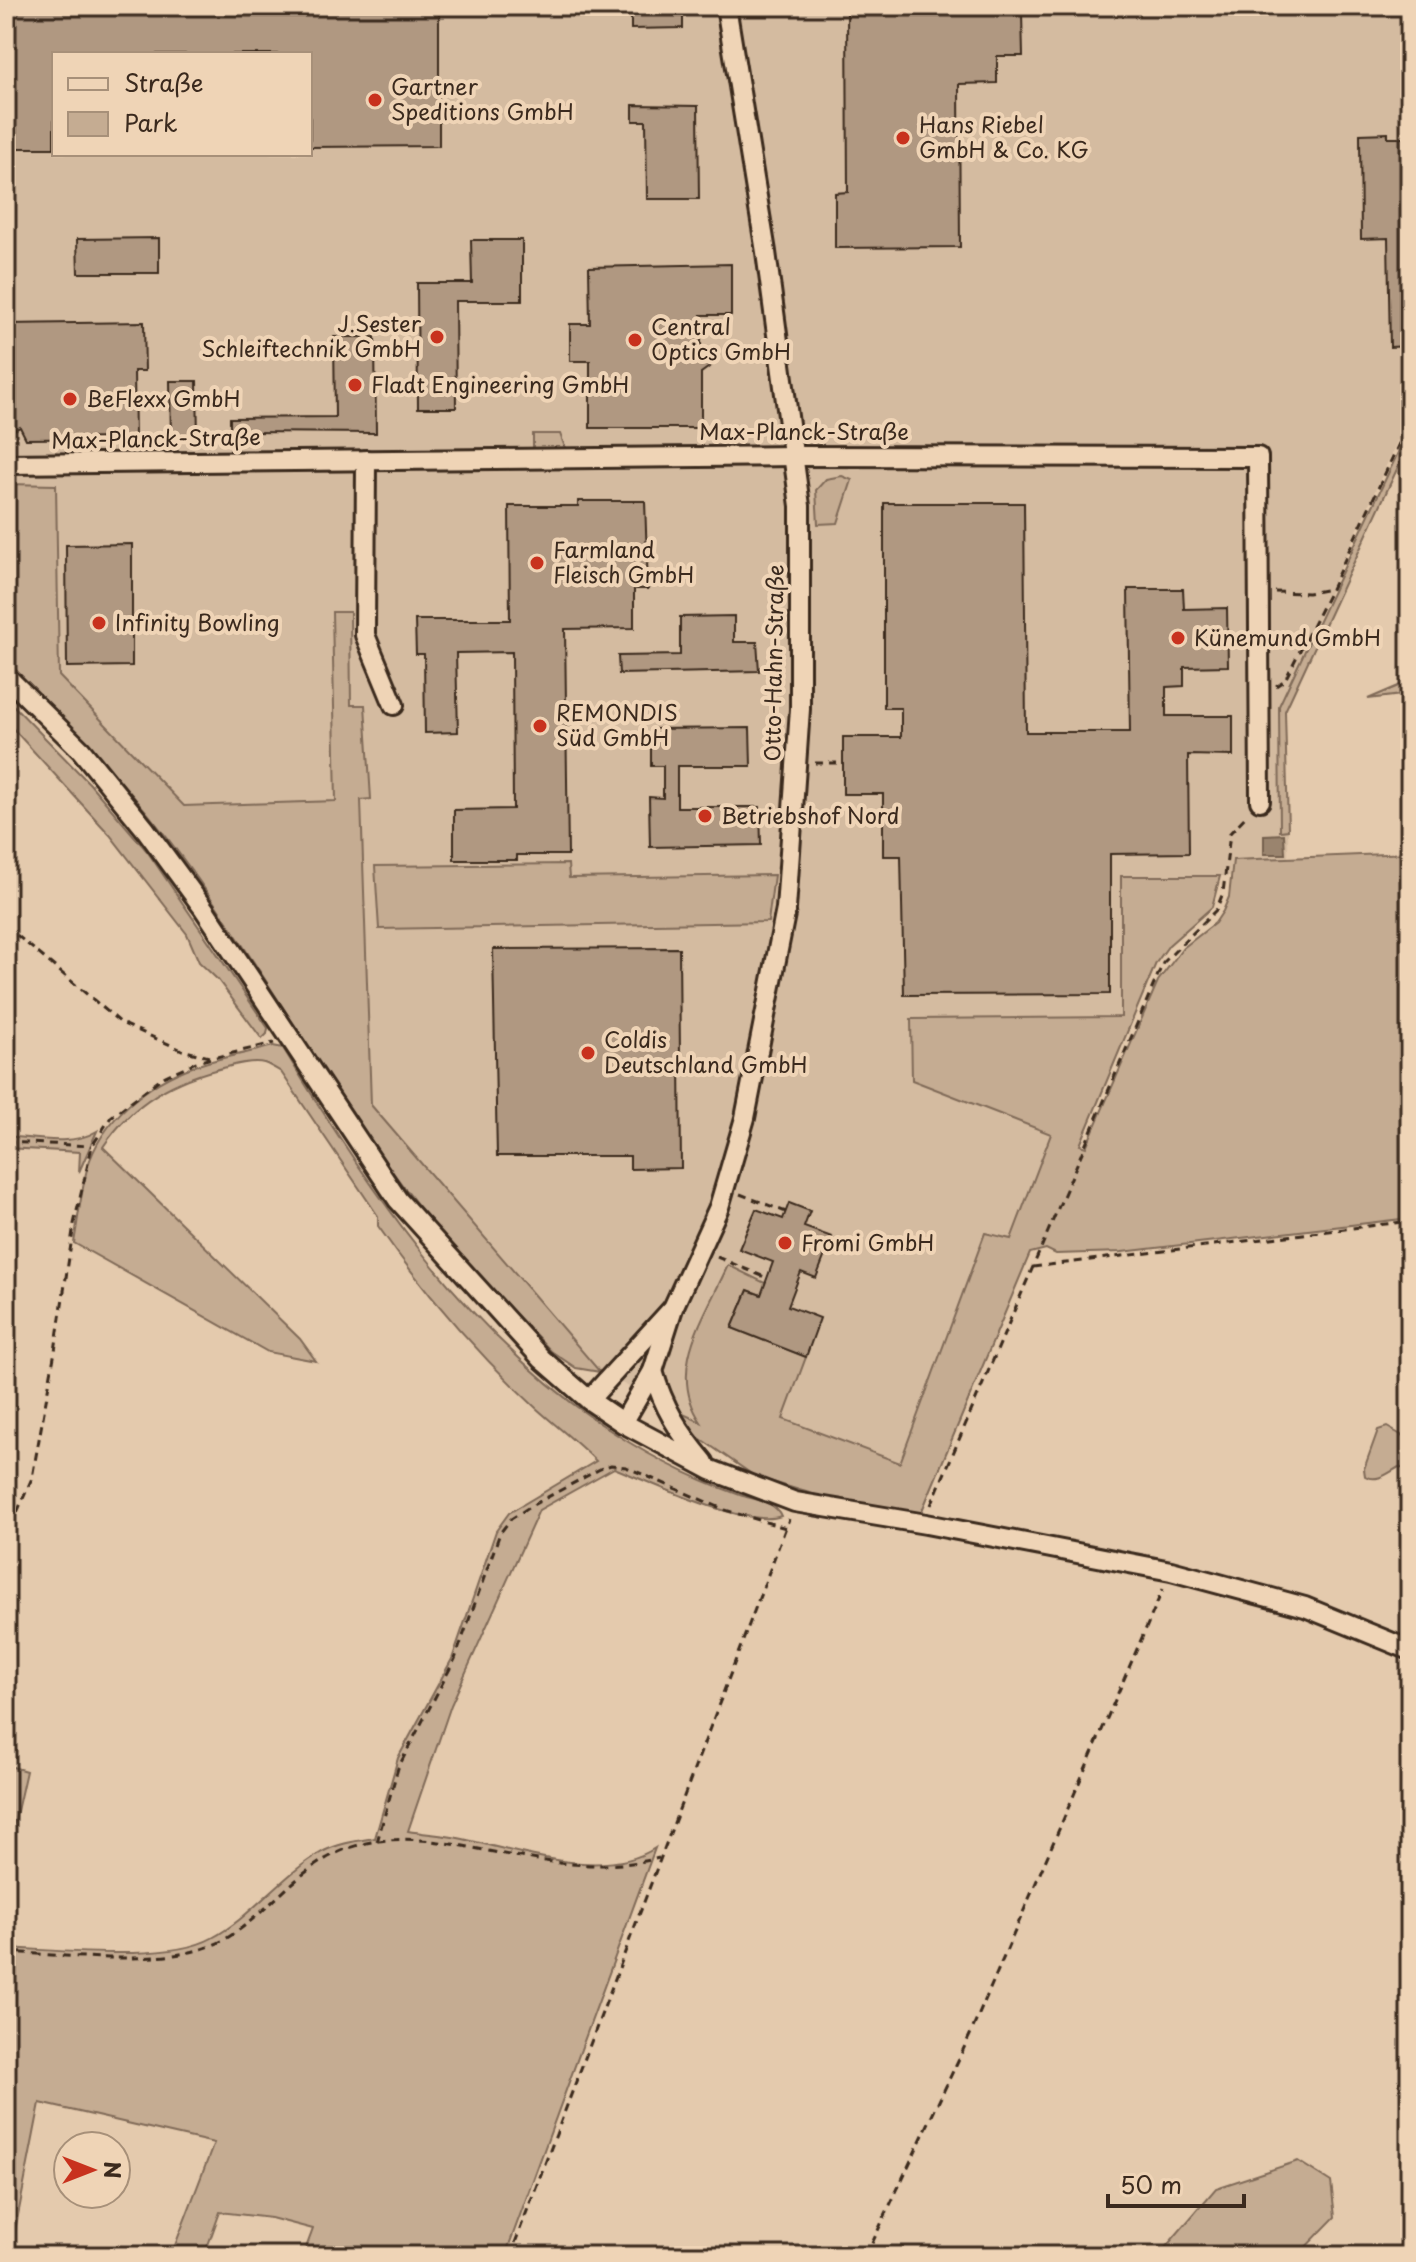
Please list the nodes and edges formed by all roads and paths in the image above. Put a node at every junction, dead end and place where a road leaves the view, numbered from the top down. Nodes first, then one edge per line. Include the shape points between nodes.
1 (726, 6) edge
2 (1410, 420) edge
3 (795, 456) junction
4 (366, 460) junction
5 (6, 464) edge
6 (1331, 589) junction
7 (1259, 591) junction
8 (6, 676) edge
9 (1259, 697) junction
10 (394, 705) dead end
11 (796, 763) junction
12 (843, 763) dead end
13 (1260, 801) joint
14 (6, 926) edge
15 (290, 1039) junction
16 (213, 1058) junction
17 (6, 1142) edge
18 (92, 1146) junction
19 (724, 1188) junction
20 (786, 1212) dead end
21 (1410, 1221) edge
22 (699, 1250) junction
23 (1030, 1267) junction
24 (767, 1278) dead end
25 (673, 1308) junction
26 (653, 1371) junction
27 (589, 1400) junction
28 (623, 1423) junction
29 (711, 1470) junction
30 (795, 1502) junction
31 (926, 1524) junction
32 (786, 1528) junction
33 (6, 1538) edge
34 (1171, 1571) junction
35 (1410, 1650) edge
36 (377, 1842) junction
37 (659, 1858) junction
38 (6, 1952) edge
39 (510, 2256) edge
40 (866, 2256) edge

1 - 3 street, Otto-Hahn-Straße
2 - 6 path
3 - 4 street, Max-Planck-Straße
3 - 7 street, Max-Planck-Straße via 1258,457
3 - 11 street, Otto-Hahn-Straße via 800,506
4 - 5 street, Max-Planck-Straße
4 - 10 street via 365,635
6 - 7 path
6 - 9 path via 1285,680
7 - 9 street, Max-Planck-Straße
8 - 15 street via 81,750 146,830
9 - 13 street, Max-Planck-Straße
11 - 12 path
11 - 19 street, Otto-Hahn-Straße via 786,909 745,1118
13 - 23 path via 1230,833 1216,910 1163,963
14 - 16 path via 121,1023
15 - 16 path
15 - 27 street via 398,1200 542,1359
16 - 18 path via 161,1078 133,1098 111,1117
17 - 18 path
18 - 33 path via 32,1478
19 - 20 path
19 - 22 street, Otto-Hahn-Straße
21 - 23 path
22 - 24 path
22 - 25 street, Otto-Hahn-Straße
23 - 31 path
25 - 26 street
25 - 27 street
26 - 28 street
26 - 29 street via 681,1436
27 - 28 street
28 - 29 street
29 - 30 street
30 - 31 street
30 - 32 path
31 - 34 street
32 - 36 path via 611,1465 511,1519 500,1533 455,1659 398,1768
32 - 37 path
34 - 35 street via 1305,1607
34 - 40 path via 970,2035
36 - 37 path via 436,1840 592,1866
36 - 38 path via 318,1862 227,1938 200,1949 137,1957
37 - 39 path

